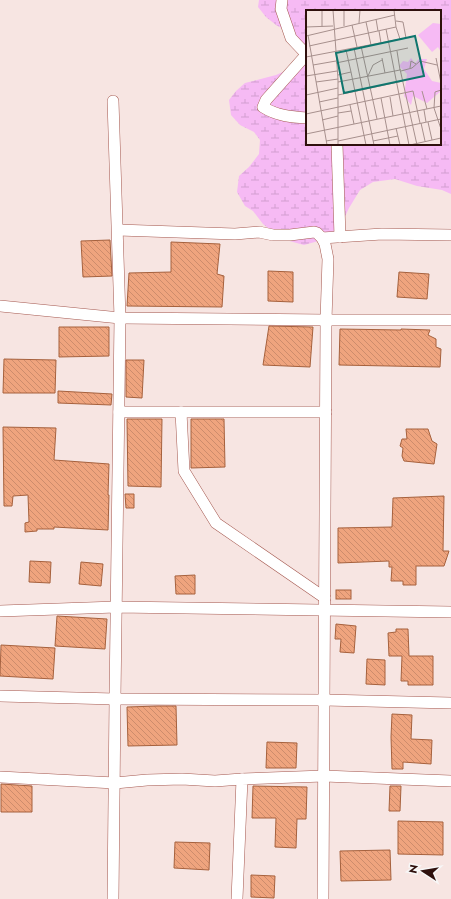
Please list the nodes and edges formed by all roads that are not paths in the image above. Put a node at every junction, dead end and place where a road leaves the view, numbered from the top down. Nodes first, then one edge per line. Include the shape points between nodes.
1 (282, 0) edge
2 (306, 54) edge
3 (306, 56) edge
4 (113, 101) dead end
5 (306, 118) edge
6 (338, 145) edge
7 (118, 230) junction
8 (451, 235) edge
9 (340, 237) junction
10 (322, 238) junction
11 (0, 306) edge
12 (120, 318) junction
13 (326, 320) junction
14 (451, 320) edge
15 (119, 412) junction
16 (181, 412) junction
17 (326, 412) junction
18 (325, 598) junction
19 (116, 607) junction
20 (325, 610) junction
21 (0, 611) edge
22 (451, 612) edge
23 (0, 696) edge
24 (115, 699) junction
25 (324, 700) junction
26 (451, 704) edge
27 (324, 776) junction
28 (0, 778) edge
29 (242, 779) junction
30 (451, 781) edge
31 (114, 783) junction
32 (113, 899) edge
33 (237, 899) edge
34 (323, 899) edge

1 - 2 street via 281,9 291,38
3 - 5 street via 266,100 264,107 270,112
4 - 7 street
6 - 9 street
7 - 10 street via 235,234 258,232 273,235 314,232
7 - 12 street
8 - 9 street via 382,234
9 - 10 street
10 - 13 street via 328,259
11 - 12 street
12 - 13 street
12 - 15 street
13 - 14 street
13 - 17 street
15 - 16 street
15 - 19 street
16 - 17 street
16 - 18 street via 184,471 216,523
17 - 18 street
18 - 20 street
19 - 20 street
19 - 21 street
19 - 24 street
20 - 22 street
20 - 25 street
23 - 24 street
24 - 25 street
24 - 31 street
25 - 26 street
25 - 27 street
27 - 29 street
27 - 30 street
27 - 34 street
28 - 31 street
29 - 31 street
29 - 33 street
31 - 32 street

